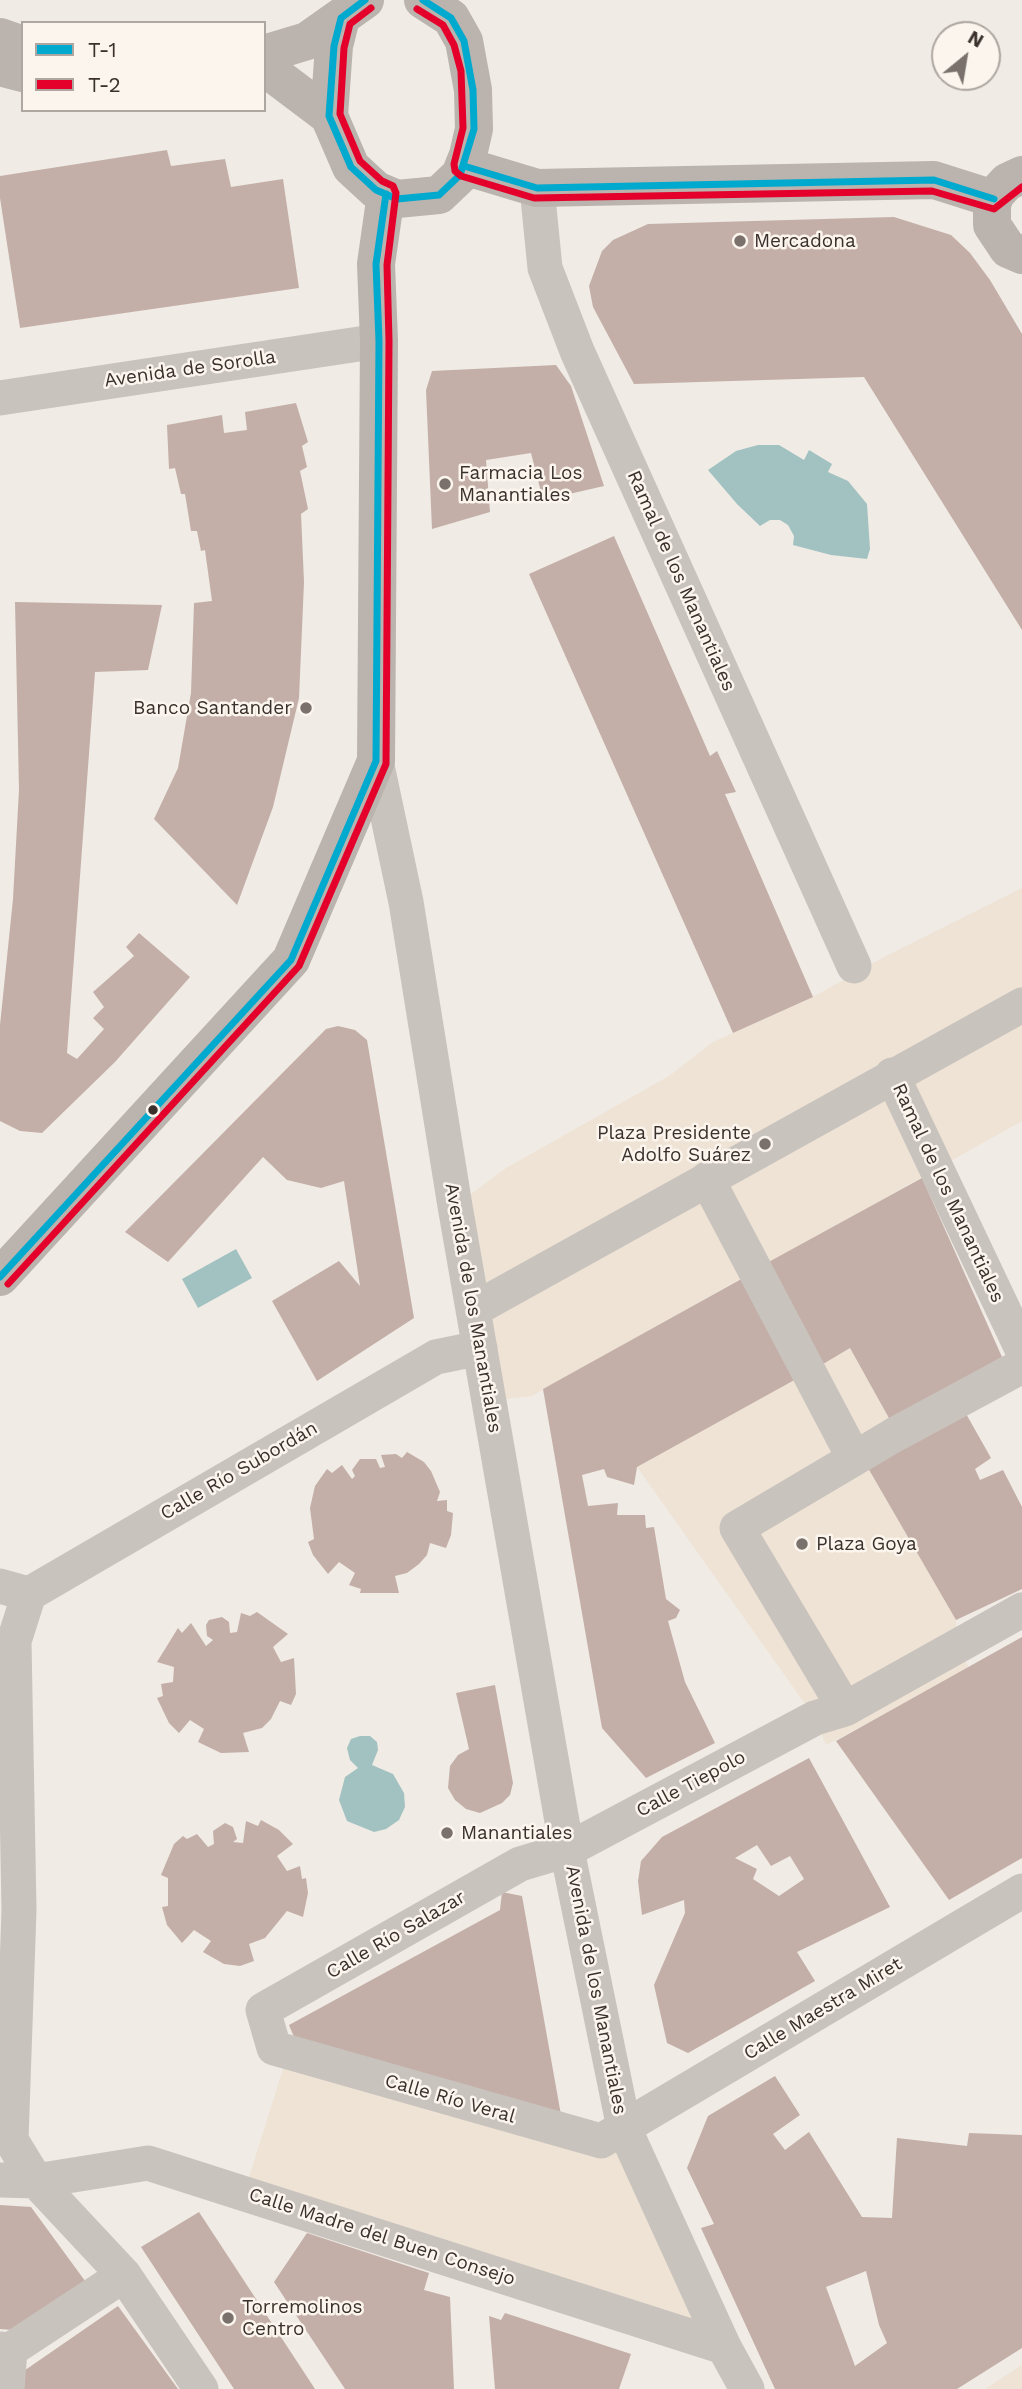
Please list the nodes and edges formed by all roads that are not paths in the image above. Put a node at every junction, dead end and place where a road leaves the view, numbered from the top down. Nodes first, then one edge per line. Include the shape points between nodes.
1 (427, 1) edge
2 (354, 6) edge
3 (0, 37) edge
4 (0, 44) edge
5 (21, 45) edge
6 (21, 46) edge
7 (266, 53) edge
8 (0, 67) edge
9 (266, 69) edge
10 (21, 72) edge
11 (329, 116) junction
12 (464, 166) junction
13 (1008, 187) edge
14 (537, 188) junction
15 (386, 194) junction
16 (1022, 255) edge
17 (379, 341) junction
18 (0, 398) edge
19 (376, 761) junction
20 (854, 966) dead end
21 (1022, 1005) edge
22 (892, 1075) junction
23 (707, 1179) junction
24 (0, 1277) edge
25 (473, 1310) junction
26 (480, 1348) junction
27 (1022, 1349) edge
28 (1022, 1366) edge
29 (854, 1458) junction
30 (14, 1590) edge
31 (1022, 1610) edge
32 (830, 1714) junction
33 (567, 1850) junction
34 (1022, 1891) edge
35 (274, 2048) joint
36 (624, 2127) junction
37 (0, 2180) edge
38 (36, 2181) junction
39 (124, 2275) junction
40 (724, 2347) junction
41 (5, 2349) edge
42 (8, 2389) edge
43 (201, 2389) edge
44 (747, 2389) edge

1 - 12 main road via 451,18 464,41 471,69 474,130
2 - 7 main road via 307,41
2 - 11 main road via 334,46
3 - 5 main road
4 - 6 main road
8 - 10 main road
9 - 11 main road
11 - 15 main road via 351,167
12 - 14 main road
12 - 15 main road via 439,195 397,199
13 - 14 main road via 934,180
13 - 16 main road via 992,225 998,239
14 - 20 street, Ramal de los Manantiales via 545,268 577,351
15 - 17 main road, Avenida de los Manantiales via 376,264
17 - 18 street, Avenida de Sorolla
17 - 19 main road, Avenida de los Manantiales
19 - 24 main road via 291,960
19 - 25 street, Avenida de los Manantiales via 406,902
21 - 22 street
22 - 23 street
22 - 27 street, Ramal de los Manantiales
23 - 25 street
23 - 29 street
25 - 26 street, Avenida de los Manantiales
26 - 30 street, Calle Río Subordán via 432,1359
26 - 33 street, Avenida de los Manantiales
28 - 29 street
29 - 32 street via 737,1528
30 - 38 street via 19,1910 11,2140
31 - 32 street, Calle Tiepolo
32 - 33 street, Calle Tiepolo
33 - 35 street, Calle Río Salazar via 520,1864 263,2010
33 - 36 street, Avenida de los Manantiales
34 - 36 street, Calle Maestra Miret
35 - 36 street, Calle Río Veral via 601,2141
36 - 40 street, Avenida de los Manantiales
37 - 38 street, Calle Madre del Buen Consejo
38 - 39 street
38 - 40 street, Calle Madre del Buen Consejo via 148,2163
39 - 41 street
39 - 43 street
40 - 44 street, Avenida de los Manantiales
41 - 42 street

